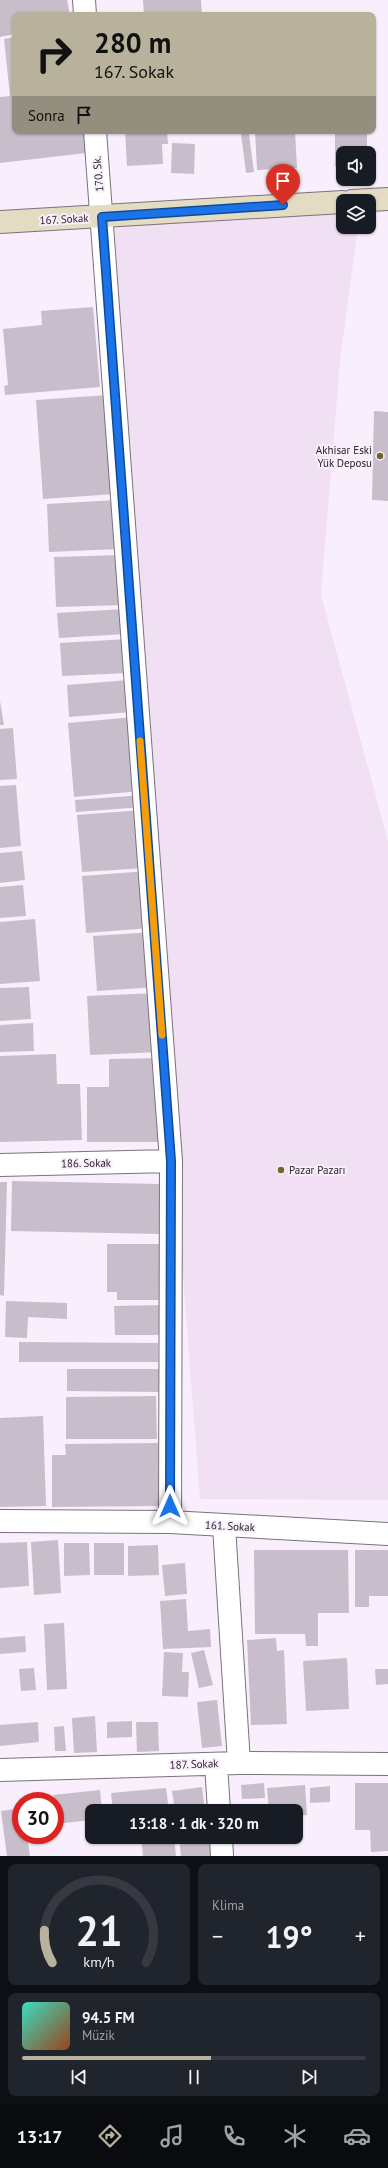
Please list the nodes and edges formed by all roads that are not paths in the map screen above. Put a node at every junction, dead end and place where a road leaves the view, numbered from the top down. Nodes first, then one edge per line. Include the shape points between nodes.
1 (84, 0) edge
2 (85, 12) edge
3 (95, 134) edge
4 (388, 199) edge
5 (376, 200) edge
6 (336, 202) edge
7 (102, 217) junction
8 (0, 222) edge
9 (171, 1161) junction
10 (0, 1165) edge
11 (0, 1521) edge
12 (170, 1522) junction
13 (224, 1526) junction
14 (388, 1534) edge
15 (239, 1763) junction
16 (216, 1764) junction
17 (388, 1764) edge
18 (0, 1770) edge
19 (219, 1804) edge
20 (221, 1844) edge
21 (222, 1856) edge

1 - 2 street
3 - 7 street, 170. Sk.
4 - 5 street
6 - 7 street, 167. Sokak
7 - 8 street, 167. Sokak
7 - 9 street, 170. Sk.
9 - 10 street, 186. Sokak
9 - 12 street, 170. Sk.
11 - 12 street, 161. Sokak
12 - 13 street, 161. Sokak
13 - 14 street, 161. Sokak
13 - 15 street
15 - 16 street, 187. Sokak
15 - 17 street, 187. Sokak
16 - 18 street, 187. Sokak
16 - 19 street
20 - 21 street

